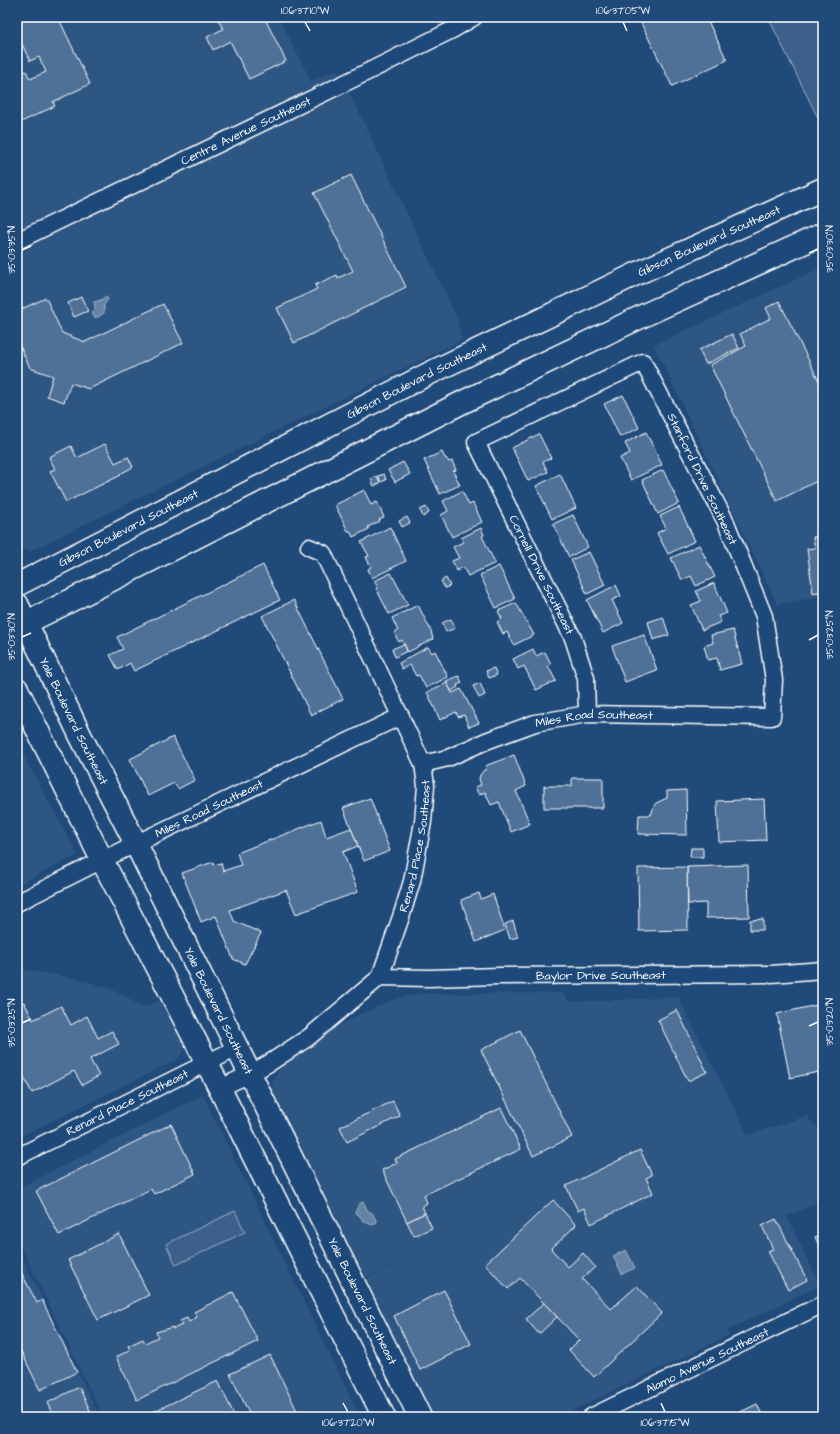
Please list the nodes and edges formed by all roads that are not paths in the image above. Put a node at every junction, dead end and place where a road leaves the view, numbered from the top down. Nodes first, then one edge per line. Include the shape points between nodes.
1 (474, 17) edge
2 (823, 189) edge
3 (823, 234) edge
4 (17, 241) edge
5 (476, 442) joint
6 (308, 547) dead end
7 (17, 584) edge
8 (20, 618) edge
9 (17, 689) edge
10 (587, 714) junction
11 (401, 716) junction
12 (772, 717) joint
13 (423, 764) junction
14 (136, 844) junction
15 (102, 860) junction
16 (17, 903) edge
17 (823, 970) edge
18 (380, 977) junction
19 (237, 1048) junction
20 (207, 1063) junction
21 (250, 1074) junction
22 (220, 1088) junction
23 (17, 1157) edge
24 (823, 1304) edge
25 (384, 1417) edge
26 (420, 1417) edge
27 (591, 1417) edge

1 - 4 street, Centre Avenue Southeast via 351,80
2 - 7 main road, Gibson Boulevard Southeast via 636,274 437,370
3 - 8 main road via 651,312
5 - 10 street, Cornell Drive Southeast via 573,638 586,678
5 - 12 street, Stanford Drive Southeast via 643,362 724,520 764,616 774,680
6 - 11 street, Renard Place Southeast via 323,553
8 - 14 main road, Yale Boulevard Southeast
9 - 15 main road
10 - 12 street, Miles Road Southeast
10 - 13 street, Miles Road Southeast via 535,723 448,758
11 - 13 street, Renard Place Southeast
11 - 14 street, Miles Road Southeast
13 - 18 street, Renard Place Southeast via 426,786 423,822 412,881
14 - 15 street, Miles Road Southeast
14 - 19 main road, Yale Boulevard Southeast
15 - 16 street, Miles Road Southeast
15 - 20 main road
17 - 18 street, Baylor Drive Southeast via 771,974
18 - 21 street via 309,1036
19 - 20 street, Renard Place Southeast
19 - 21 main road, Yale Boulevard Southeast
20 - 22 main road
20 - 23 street, Renard Place Southeast
21 - 22 street
21 - 26 main road, Yale Boulevard Southeast
22 - 25 main road
24 - 27 street, Alamo Avenue Southeast

